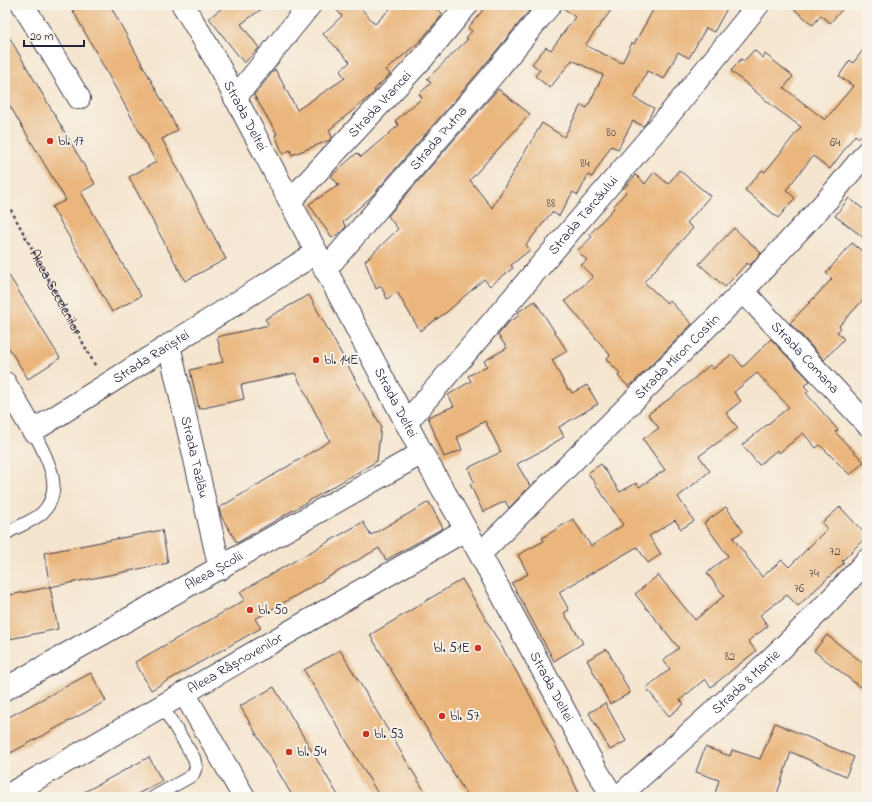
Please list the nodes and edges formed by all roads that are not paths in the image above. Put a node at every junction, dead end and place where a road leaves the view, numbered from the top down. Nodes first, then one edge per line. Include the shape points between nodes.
1 (23, 5) edge
2 (183, 5) edge
3 (310, 5) edge
4 (467, 5) edge
5 (550, 5) edge
6 (758, 5) edge
7 (79, 98) dead end
8 (235, 98) junction
9 (867, 152) edge
10 (290, 201) junction
11 (320, 262) junction
12 (743, 291) junction
13 (169, 345) junction
14 (5, 383) edge
15 (406, 424) junction
16 (867, 424) edge
17 (33, 431) junction
18 (422, 453) junction
19 (465, 530) junction
20 (5, 534) edge
21 (480, 554) junction
22 (866, 564) edge
23 (220, 569) junction
24 (5, 689) edge
25 (184, 693) junction
26 (162, 706) junction
27 (5, 797) edge
28 (154, 797) edge
29 (244, 797) edge
30 (613, 797) edge
31 (618, 797) edge

1 - 7 street
2 - 8 street, Strada Deltei
3 - 8 street
4 - 10 street, Strada Vrancei via 423,58
5 - 11 street, Strada Putna via 487,82
6 - 15 street, Strada Tarcăului via 664,121
8 - 10 street, Strada Deltei
9 - 12 street, Strada Miron Costin via 828,199
10 - 11 street, Strada Deltei
11 - 13 street, Strada Rariștei
11 - 15 street, Strada Deltei
12 - 16 street, Strada Comana
12 - 21 street, Strada Miron Costin
13 - 17 street, Strada Rariștei
13 - 23 street, Strada Tazlău
14 - 17 street
15 - 18 street, Strada Deltei
17 - 20 lane via 50,463 52,496 40,515
18 - 19 street, Strada Deltei
18 - 23 street, Aleea Școlii
19 - 21 street, Strada Deltei
19 - 25 street, Aleea Râșnovenilor
21 - 30 street, Strada Deltei
22 - 31 street, Strada 8 Martie via 725,702
23 - 24 street, Aleea Școlii
25 - 26 street, Aleea Râșnovenilor
25 - 29 street
26 - 27 street, Aleea Râșnovenilor
26 - 28 lane via 194,758 196,767 193,775

